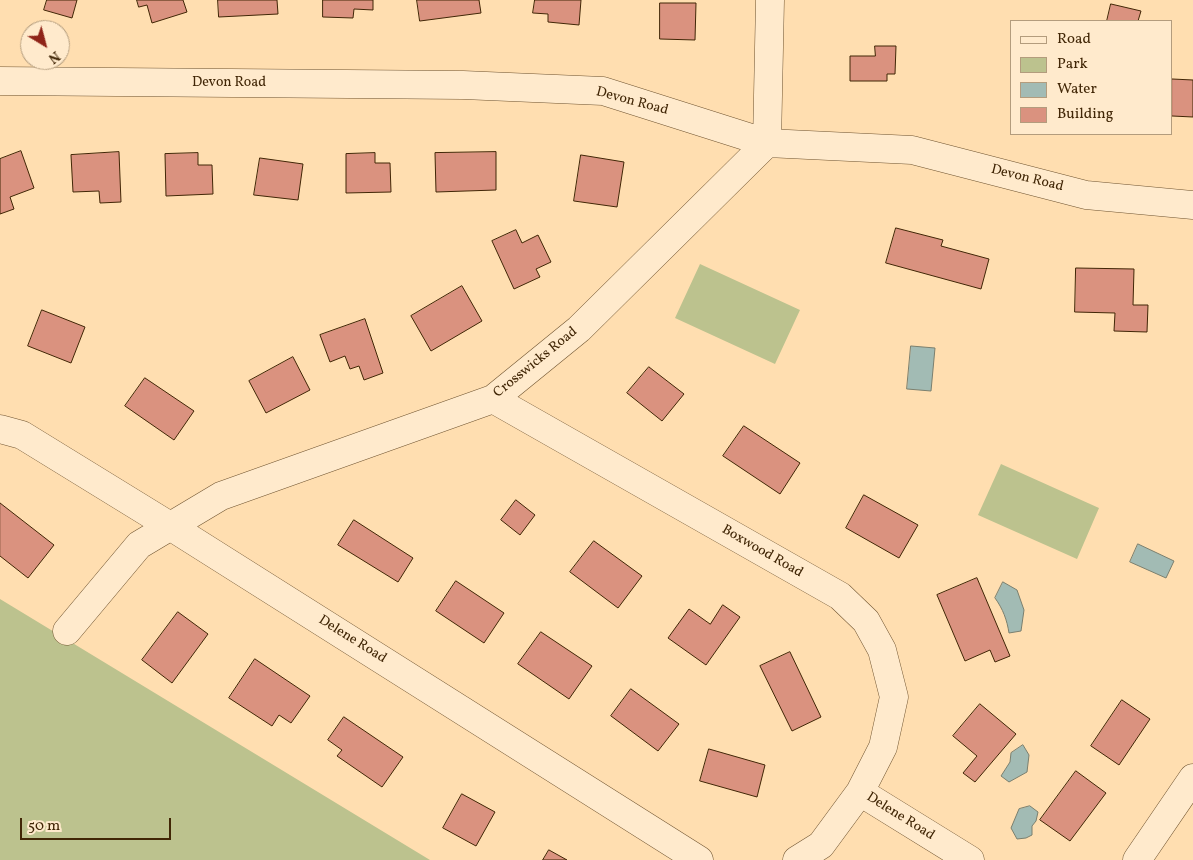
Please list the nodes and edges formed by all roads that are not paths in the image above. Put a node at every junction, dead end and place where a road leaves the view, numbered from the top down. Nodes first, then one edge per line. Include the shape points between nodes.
1 (770, 0) edge
2 (0, 82) edge
3 (767, 143) junction
4 (1193, 205) edge
5 (493, 399) junction
6 (0, 429) edge
7 (170, 526) junction
8 (67, 631) dead end
9 (1193, 778) edge
10 (860, 792) junction
11 (699, 860) edge
12 (797, 860) edge
13 (970, 860) edge
14 (1137, 860) edge

1 - 3 street
2 - 3 street, Devon Road via 463,85 602,92
3 - 4 street, Devon Road via 912,150 1086,195
3 - 5 street, Crosswicks Road via 579,329
5 - 7 street, Crosswicks Road via 221,496
5 - 10 street, Boxwood Road via 840,596 866,621 882,650 894,697 883,747
6 - 7 street, Delene Road via 22,435
7 - 8 street, Crosswicks Road via 139,545
7 - 11 street, Delene Road
9 - 14 street
10 - 12 street, Delene Road via 821,845
10 - 13 street, Delene Road

